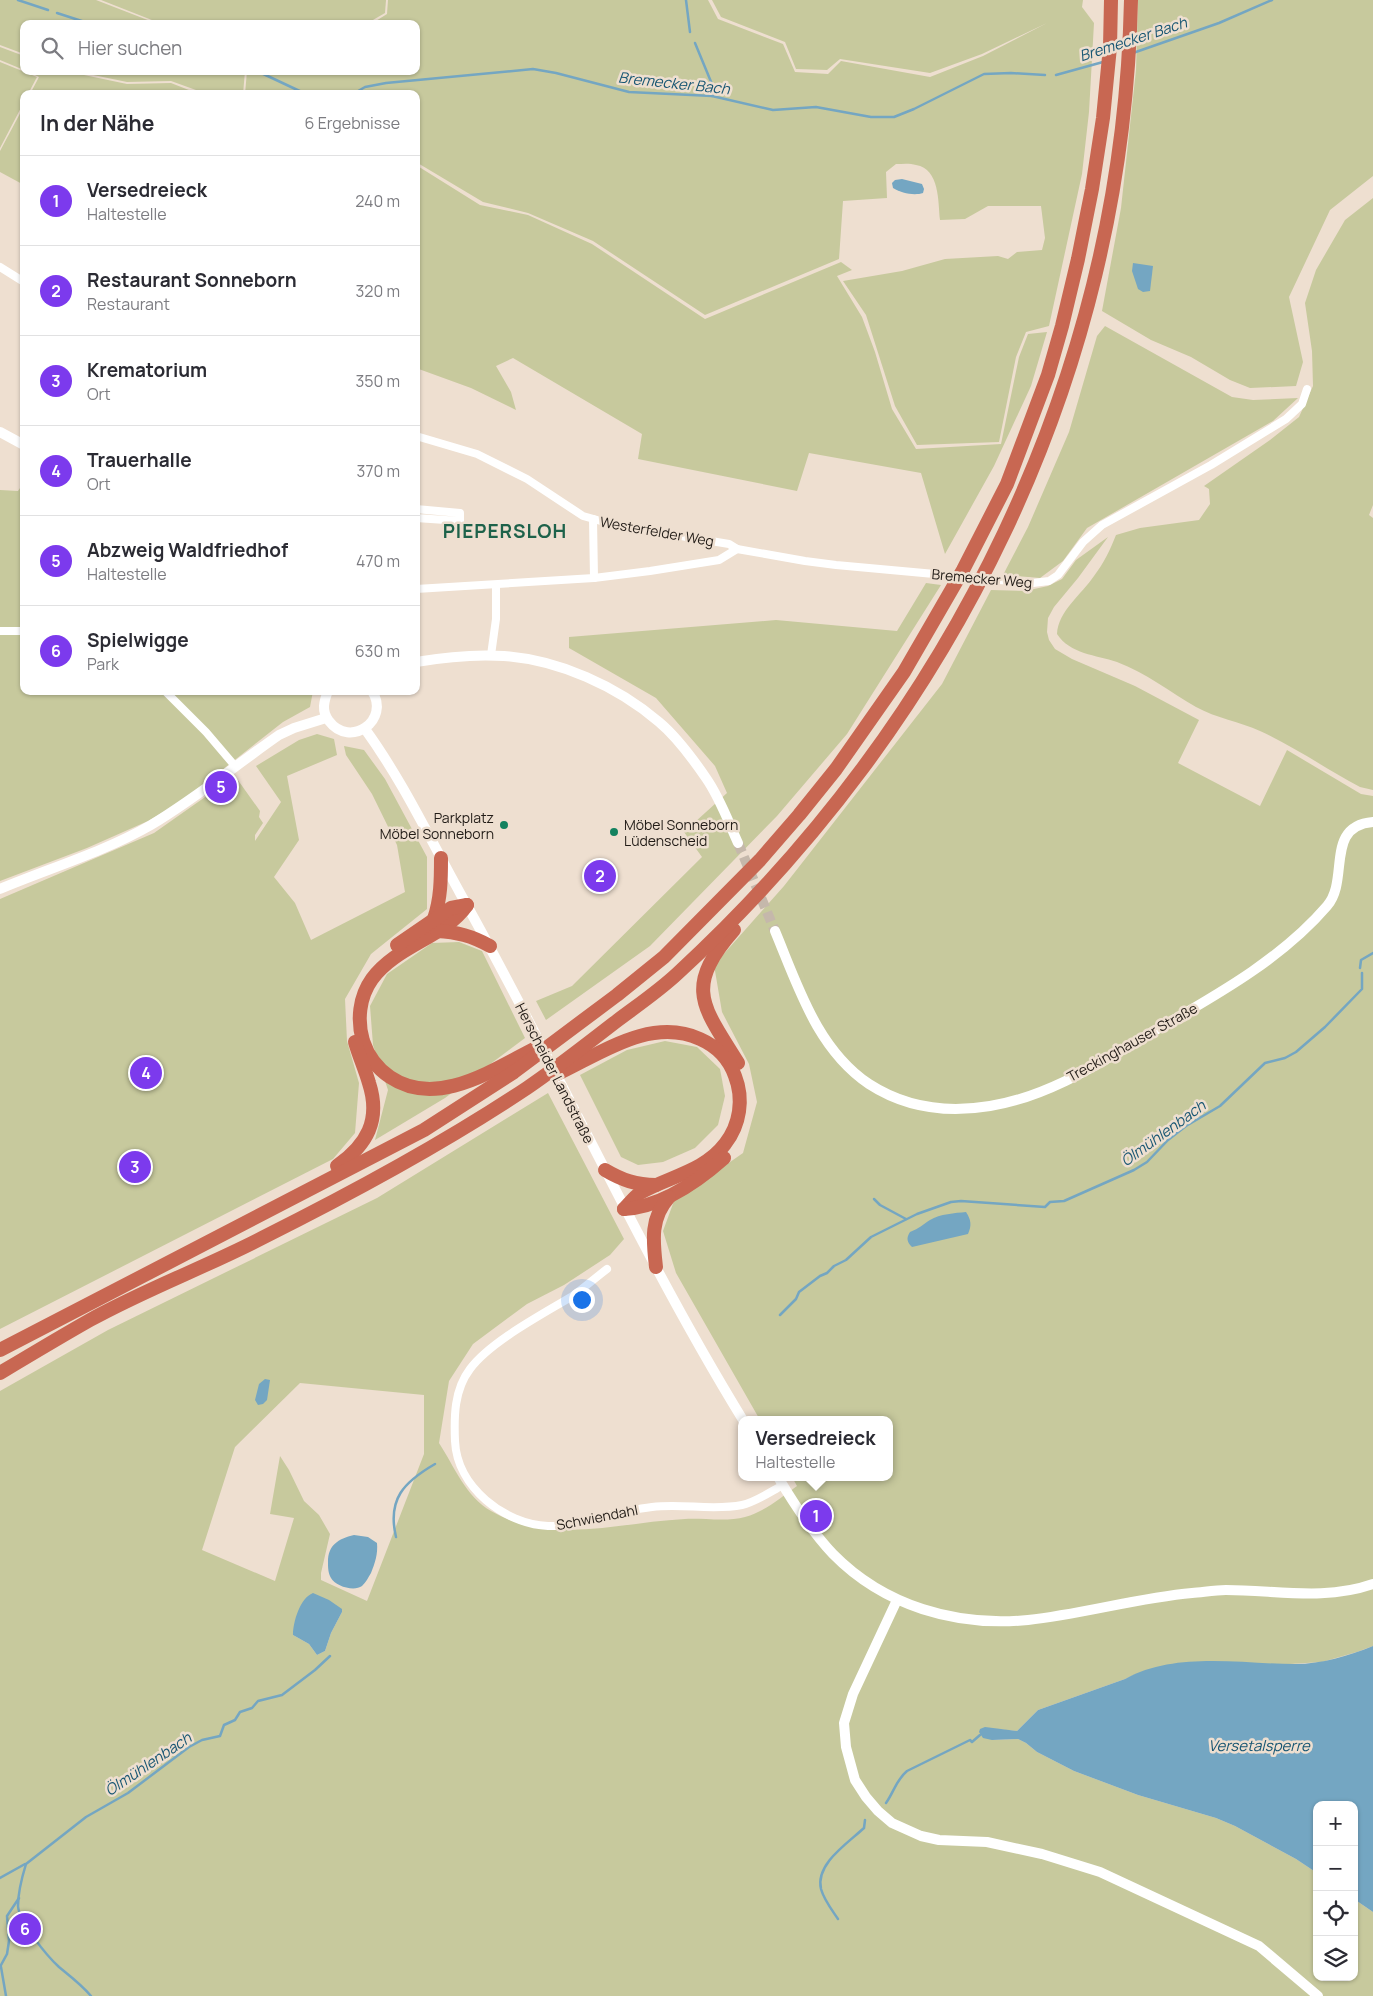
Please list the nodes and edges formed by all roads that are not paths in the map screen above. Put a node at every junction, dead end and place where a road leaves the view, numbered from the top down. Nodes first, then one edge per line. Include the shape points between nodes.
1 (1112, 0) edge
2 (1131, 0) edge
3 (0, 267) edge
4 (20, 280) edge
5 (1307, 389) dead end
6 (0, 432) edge
7 (420, 437) edge
8 (20, 444) edge
9 (420, 509) edge
10 (420, 518) edge
11 (593, 519) junction
12 (737, 548) junction
13 (594, 578) junction
14 (496, 585) junction
15 (420, 589) edge
16 (0, 631) edge
17 (20, 631) edge
18 (491, 656) junction
19 (420, 661) edge
20 (169, 695) edge
21 (327, 695) edge
22 (374, 695) edge
23 (326, 718) junction
24 (365, 729) junction
25 (235, 766) junction
26 (1373, 822) edge
27 (738, 843) tunnel mouth
28 (441, 858) junction
29 (767, 886) junction
30 (0, 889) edge
31 (467, 905) junction
32 (435, 925) junction
33 (774, 930) tunnel mouth
34 (490, 946) junction
35 (531, 1055) junction
36 (563, 1067) junction
37 (605, 1170) junction
38 (659, 1185) junction
39 (670, 1196) junction
40 (291, 1198) junction
41 (624, 1209) junction
42 (656, 1267) junction
43 (607, 1269) dead end
44 (0, 1350) edge
45 (0, 1373) edge
46 (741, 1416) edge
47 (780, 1481) edge
48 (1373, 1584) edge
49 (897, 1600) junction
50 (1318, 1996) edge

1 - 35 highway via 1103,118 1092,189 1048,375 1007,484 935,622 871,722 799,815 753,867 664,957 567,1033
2 - 29 highway via 1125,97 1102,247 1087,310 1040,453 1011,521 953,632 920,686 859,775
3 - 4 street
5 - 12 street, Bremecker Weg via 1302,404 1286,419 1102,525 1050,581 1033,583 805,561
6 - 8 main road
7 - 11 street, Westerfelder Weg via 477,454 527,479 576,512
9 - 10 street via 460,513 460,521
11 - 12 street, Westerfelder Weg
11 - 13 street
12 - 13 street via 719,560
13 - 14 street
14 - 15 street
14 - 18 street
16 - 17 street
18 - 19 main road via 447,656
18 - 27 main road via 564,668 597,682 653,717 706,778
20 - 25 street
21 - 23 main road
22 - 24 main road via 377,708
23 - 24 main road via 341,731
23 - 25 main road via 279,735
24 - 28 main road, Herscheider Landstraße via 402,784
25 - 30 main road via 150,825
26 - 33 main road, Treckinghauser Straße via 1365,822 1353,829 1344,840 1333,899 1277,952 1228,986 1105,1060 1054,1086 991,1106 927,1108 903,1101 858,1075 832,1048 809,1013
28 - 31 main road, Herscheider Landstraße
28 - 32 highway via 441,890
29 - 36 highway via 675,976
29 - 39 highway via 718,948 709,962 703,984 708,1013 745,1078 748,1104 745,1125 724,1159
31 - 32 highway via 451,908
31 - 34 main road, Herscheider Landstraße
32 - 34 highway
32 - 35 highway via 388,962 365,993 360,1027 366,1050 375,1063 396,1080 421,1088 435,1088 464,1083
32 - 40 highway via 384,955 357,989 352,1005 353,1032 370,1086 374,1113 360,1148
34 - 37 main road, Herscheider Landstraße
35 - 40 highway via 424,1130
36 - 38 highway via 626,1041 660,1032 694,1036 726,1058 736,1079 740,1098 738,1119 731,1136 708,1160
36 - 45 highway via 437,1144 262,1238 94,1318
37 - 38 highway via 625,1181
37 - 41 main road, Herscheider Landstraße
38 - 41 highway via 639,1194
39 - 41 highway via 639,1208
39 - 42 highway via 654,1226
40 - 44 highway
41 - 42 main road, Herscheider Landstraße
42 - 46 main road, Herscheider Landstraße via 682,1318
43 - 47 street, Schwiendahl via 487,1351 469,1370 454,1412 455,1447 464,1473 478,1495 512,1516 548,1526 653,1506 722,1508 744,1505
47 - 49 main road via 804,1519 832,1553 859,1577
48 - 49 main road via 1346,1592 1318,1594 1225,1590 1180,1594 1008,1621 951,1617
49 - 50 main road via 853,1694 844,1723 846,1747 855,1780 878,1811 892,1823 921,1836 987,1842 1042,1854 1100,1872 1259,1946

